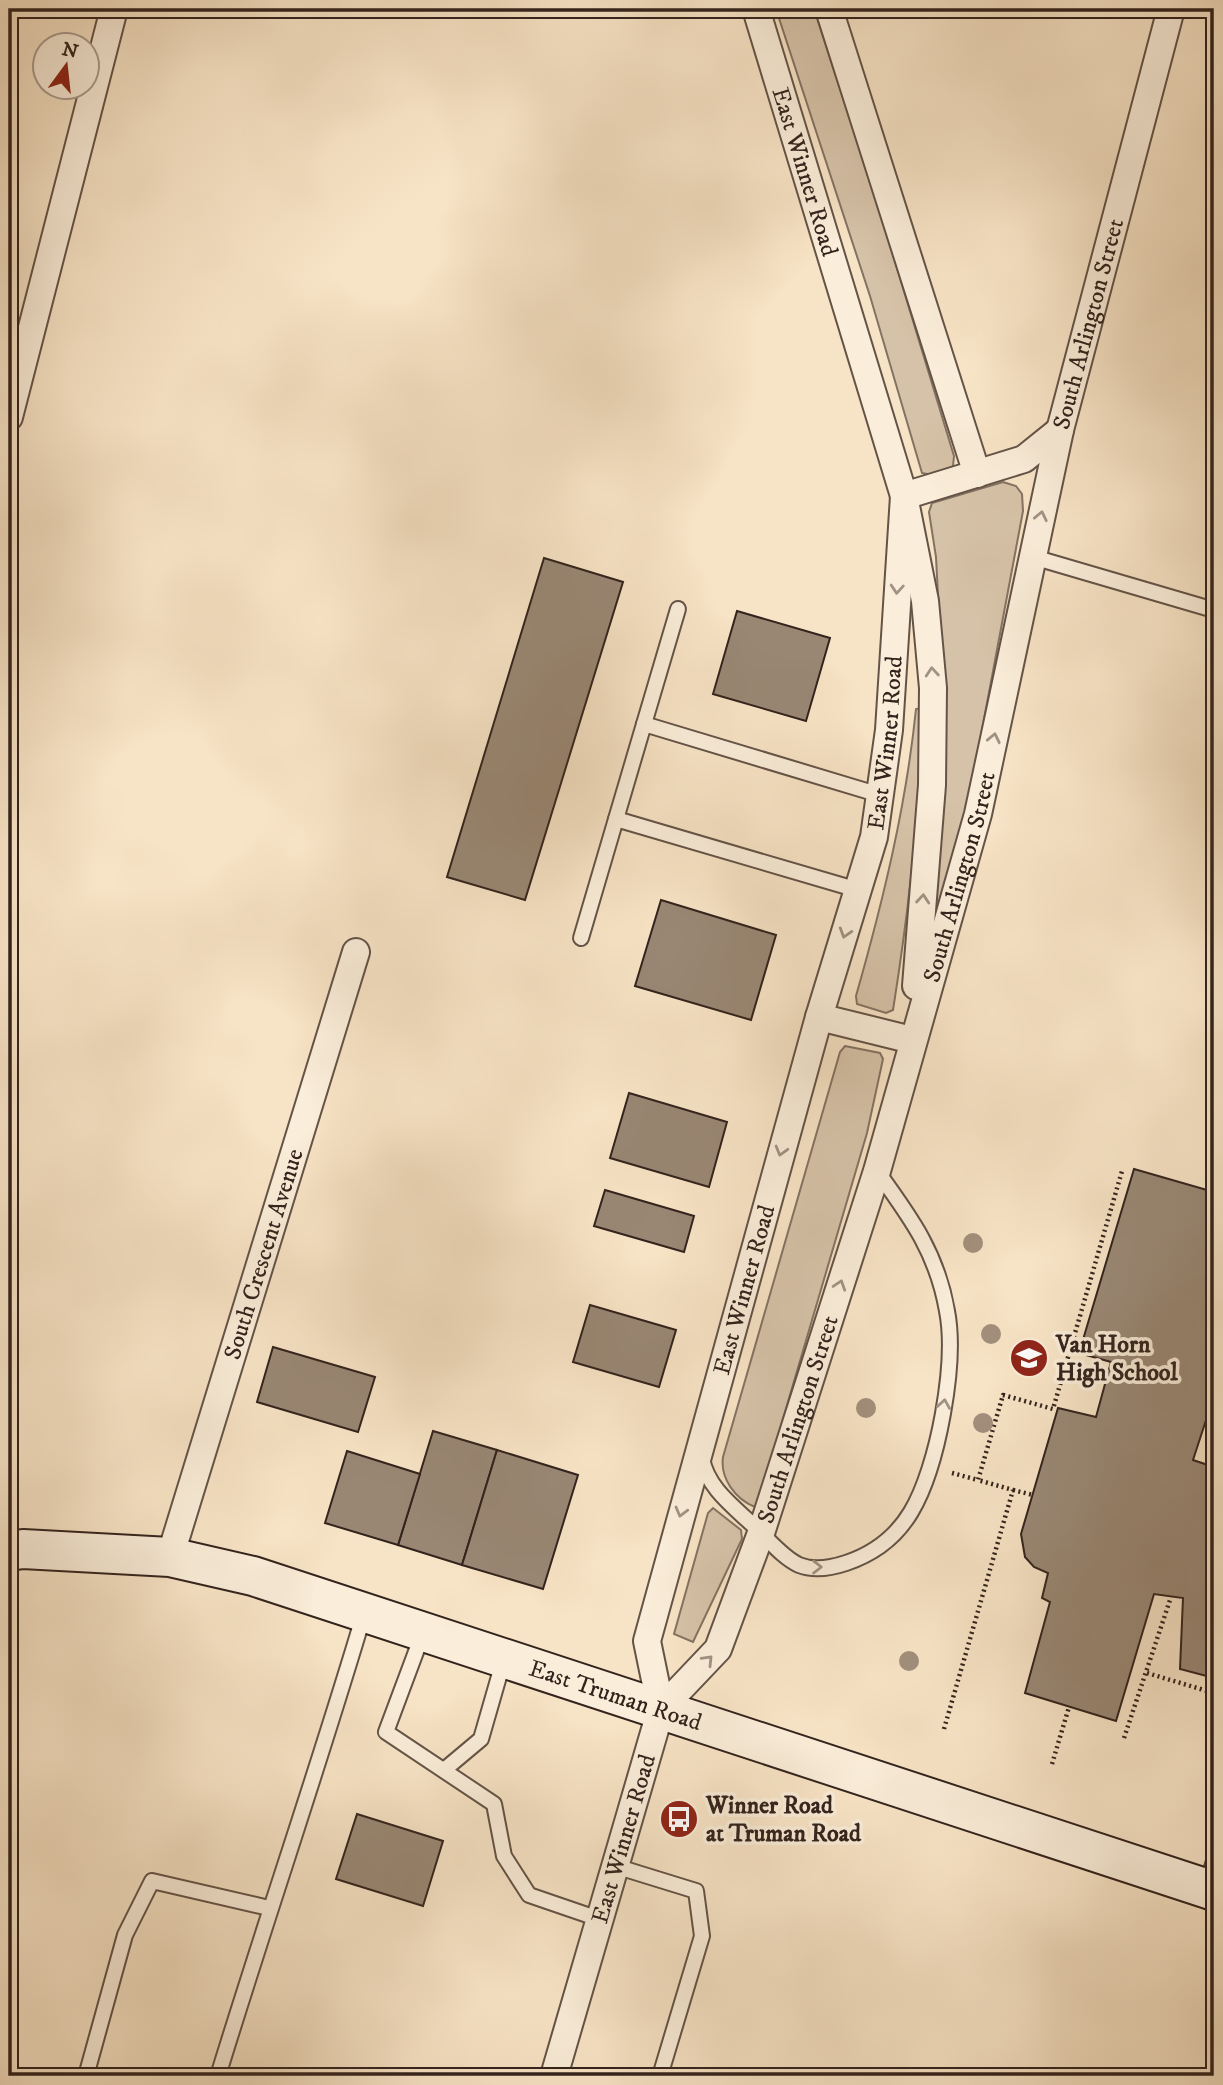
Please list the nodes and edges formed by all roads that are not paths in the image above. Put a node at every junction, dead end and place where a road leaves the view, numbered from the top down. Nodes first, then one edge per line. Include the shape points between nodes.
1 (114, 9) edge
2 (756, 9) edge
3 (829, 9) edge
4 (1171, 9) edge
5 (9, 417) edge
6 (1060, 429) junction
7 (977, 474) junction
8 (904, 496) junction
9 (1033, 557) junction
10 (678, 609) dead end
11 (1214, 610) edge
12 (644, 724) junction
13 (880, 795) junction
14 (616, 819) junction
15 (858, 890) junction
16 (581, 938) dead end
17 (356, 952) dead end
18 (819, 1017) junction
19 (912, 1040) junction
20 (877, 1171) junction
21 (699, 1444) junction
22 (761, 1533) junction
23 (9, 1551) edge
24 (170, 1557) junction
25 (364, 1612) junction
26 (424, 1632) junction
27 (504, 1658) junction
28 (660, 1709) junction
29 (444, 1770) junction
30 (615, 1866) junction
31 (1212, 1880) edge
32 (269, 1908) junction
33 (599, 1919) junction
34 (86, 2076) edge
35 (218, 2076) edge
36 (554, 2076) edge
37 (660, 2076) edge

1 - 5 street
2 - 8 street, East Winner Road
3 - 7 street
4 - 6 street, South Arlington Street
6 - 7 street via 1024,458
9 -> 6 street, South Arlington Street
7 - 8 street
8 -> 13 street, East Winner Road via 889,730
19 -> 8 street, East Winner Road via 932,785 933,688 925,601
9 - 11 lane
19 -> 9 street, South Arlington Street via 978,814
10 - 12 lane
12 - 13 lane
12 - 14 lane
13 - 15 street, East Winner Road via 874,837
14 - 15 lane
14 - 16 lane
15 -> 18 street, East Winner Road
17 - 24 street, South Crescent Avenue
18 - 19 street
18 -> 21 street, East Winner Road
19 - 20 street, South Arlington Street
22 -> 20 street, South Arlington Street
22 -> 20 lane via 789,1558 809,1568 860,1558 892,1536 912,1511 930,1462 949,1364 948,1313 927,1243
21 - 22 lane via 705,1475
21 -> 28 street, East Winner Road via 647,1641
28 -> 22 street, South Arlington Street via 718,1649
23 - 24 main road, East Truman Road
24 - 25 main road, East Truman Road via 253,1576
25 - 26 main road, East Truman Road
25 - 32 lane via 312,1789
26 - 27 main road, East Truman Road
26 - 29 lane via 386,1732
27 - 28 main road, East Truman Road
27 - 29 lane via 481,1740
28 - 30 street, East Winner Road
28 - 31 main road, East Truman Road
29 - 33 lane via 494,1804 504,1856 528,1895
30 - 33 street, East Winner Road
30 - 37 lane via 696,1891 702,1937
32 - 34 lane via 152,1881 125,1935
32 - 35 lane
33 - 36 street, East Winner Road

